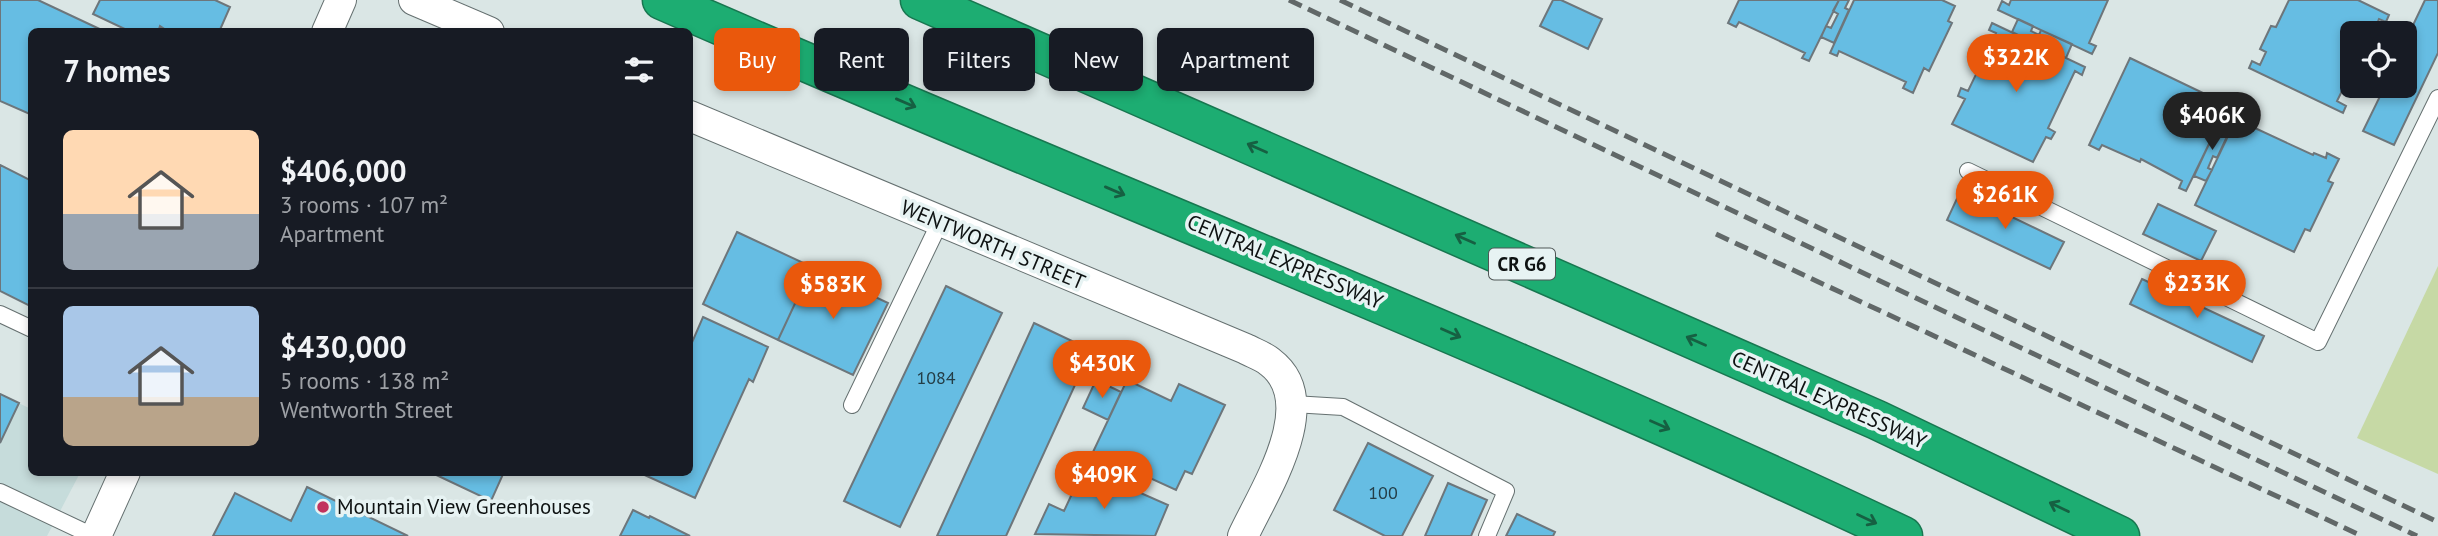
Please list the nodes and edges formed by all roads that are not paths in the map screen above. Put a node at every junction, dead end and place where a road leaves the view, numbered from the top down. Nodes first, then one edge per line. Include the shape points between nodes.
1 (341, 0) edge
2 (414, 0) edge
3 (662, 0) edge
4 (920, 0) edge
5 (329, 28) edge
6 (480, 28) edge
7 (2438, 98) edge
8 (693, 117) edge
9 (1968, 171) dead end
10 (940, 222) junction
11 (0, 314) edge
12 (28, 327) edge
13 (1290, 394) junction
14 (852, 405) dead end
15 (123, 476) edge
16 (0, 492) edge
17 (94, 536) edge
18 (1243, 536) edge
19 (1487, 536) edge
20 (1903, 536) edge
21 (2120, 536) edge

1 - 5 street
2 - 6 street
3 -> 20 highway, CENTRAL EXPRESSWAY via 1389,305
21 -> 4 highway, CENTRAL EXPRESSWAY / CR G6 via 1877,420
7 - 9 lane via 2318,342
8 - 10 street, WENTWORTH STREET
10 - 13 street, WENTWORTH STREET via 1245,349 1271,362
10 - 14 lane
11 - 12 lane
13 - 18 street via 1291,429
13 - 19 lane via 1343,407 1506,491
15 - 17 street
16 - 17 lane

